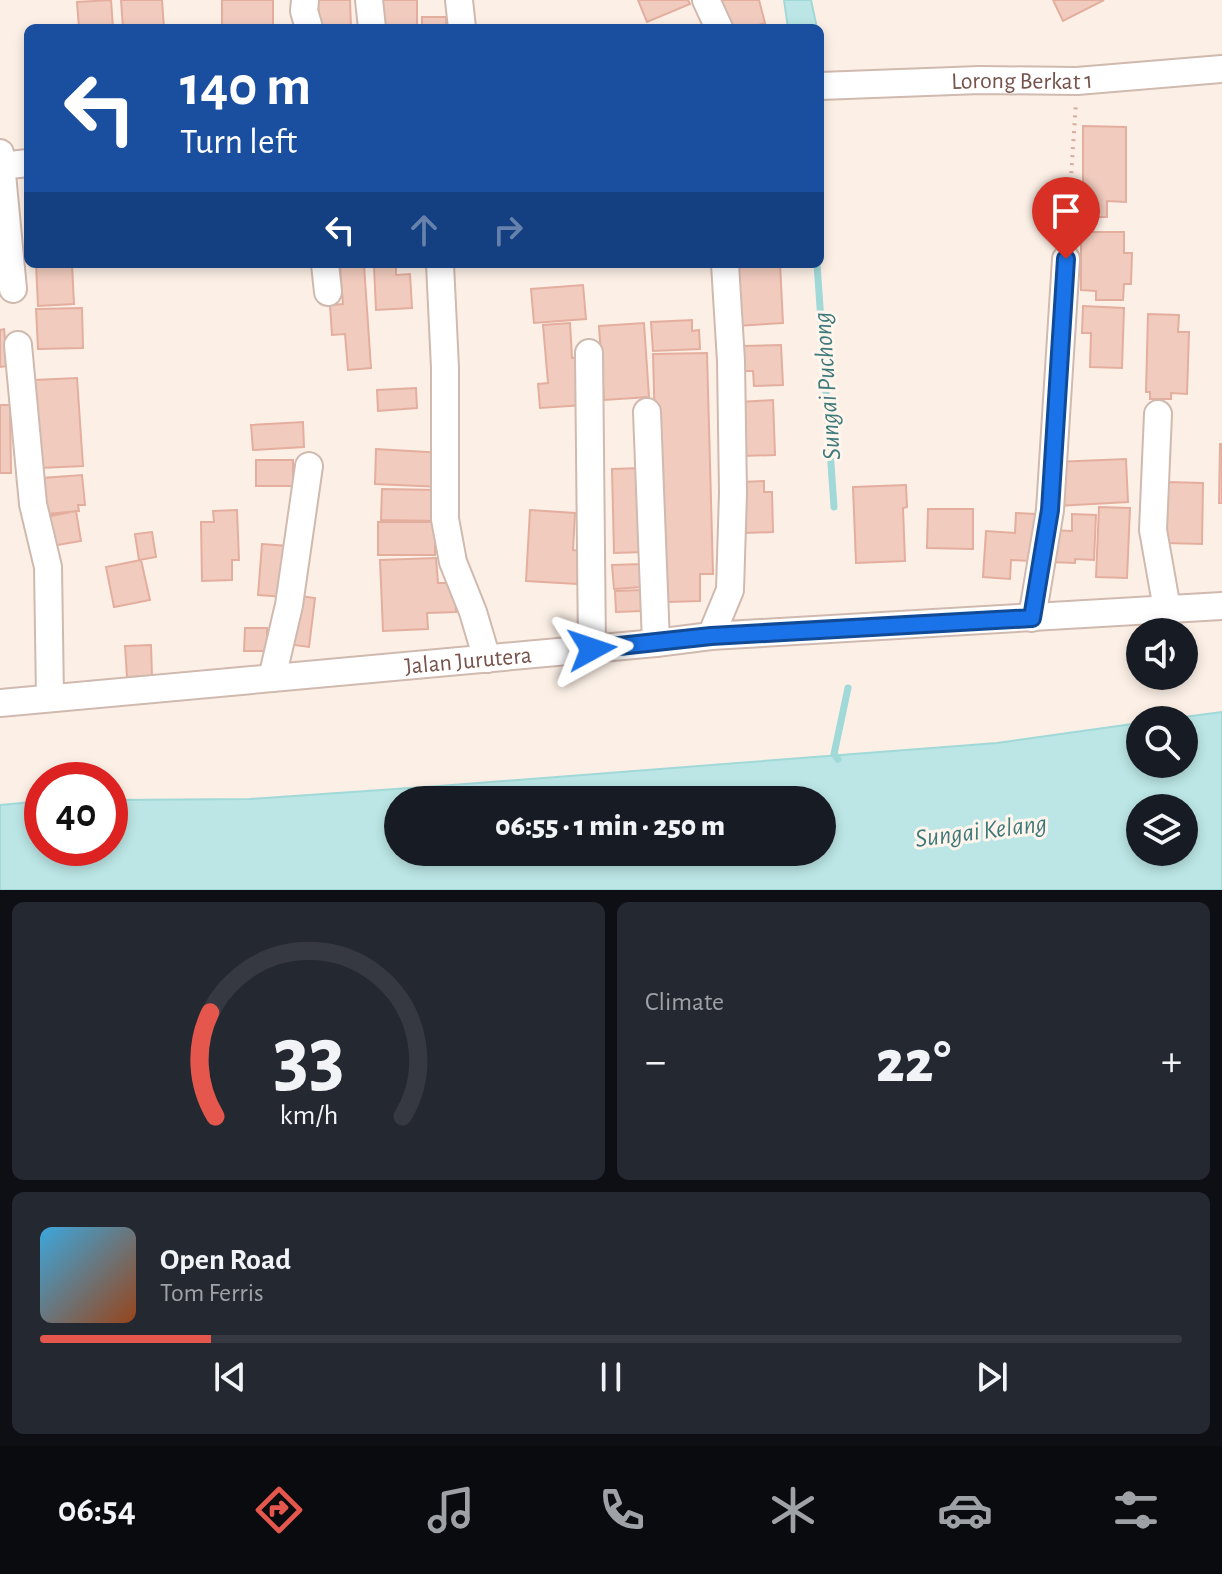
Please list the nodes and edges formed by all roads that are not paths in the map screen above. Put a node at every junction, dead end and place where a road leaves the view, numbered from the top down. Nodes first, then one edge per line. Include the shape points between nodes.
1 (305, 0) edge
2 (369, 0) edge
3 (459, 0) edge
4 (706, 0) edge
5 (308, 24) edge
6 (372, 24) edge
7 (462, 24) edge
8 (717, 24) edge
9 (1222, 69) edge
10 (824, 86) edge
11 (7, 162) edge
12 (1066, 259) road end
13 (325, 268) edge
14 (440, 268) edge
15 (725, 268) edge
16 (13, 289) dead end
17 (328, 292) dead end
18 (18, 345) dead end
19 (589, 353) dead end
20 (647, 412) dead end
21 (1158, 414) dead end
22 (309, 466) dead end
23 (1222, 606) edge
24 (1167, 609) junction
25 (1032, 618) junction
26 (711, 636) junction
27 (656, 643) junction
28 (592, 649) junction
29 (487, 659) junction
30 (272, 678) junction
31 (50, 698) junction
32 (0, 703) edge

1 - 5 street
2 - 6 street
3 - 7 street
4 - 8 street
9 - 10 street, Lorong Berkat 1 via 1077,81
11 - 16 street
12 - 25 street via 1050,510
13 - 17 street
14 - 29 street via 445,519 453,562
15 - 26 street via 731,361 730,590
18 - 31 street via 33,504 48,567
19 - 28 street
20 - 27 street
21 - 24 street via 1153,530
22 - 30 street via 289,605
23 - 24 street, Jalan Jurutera
24 - 25 street, Jalan Jurutera
25 - 26 street, Jalan Jurutera
26 - 27 street, Jalan Jurutera
27 - 28 street, Jalan Jurutera
28 - 29 street, Jalan Jurutera
29 - 30 street, Jalan Jurutera
30 - 31 street, Jalan Jurutera
31 - 32 street, Jalan Jurutera

